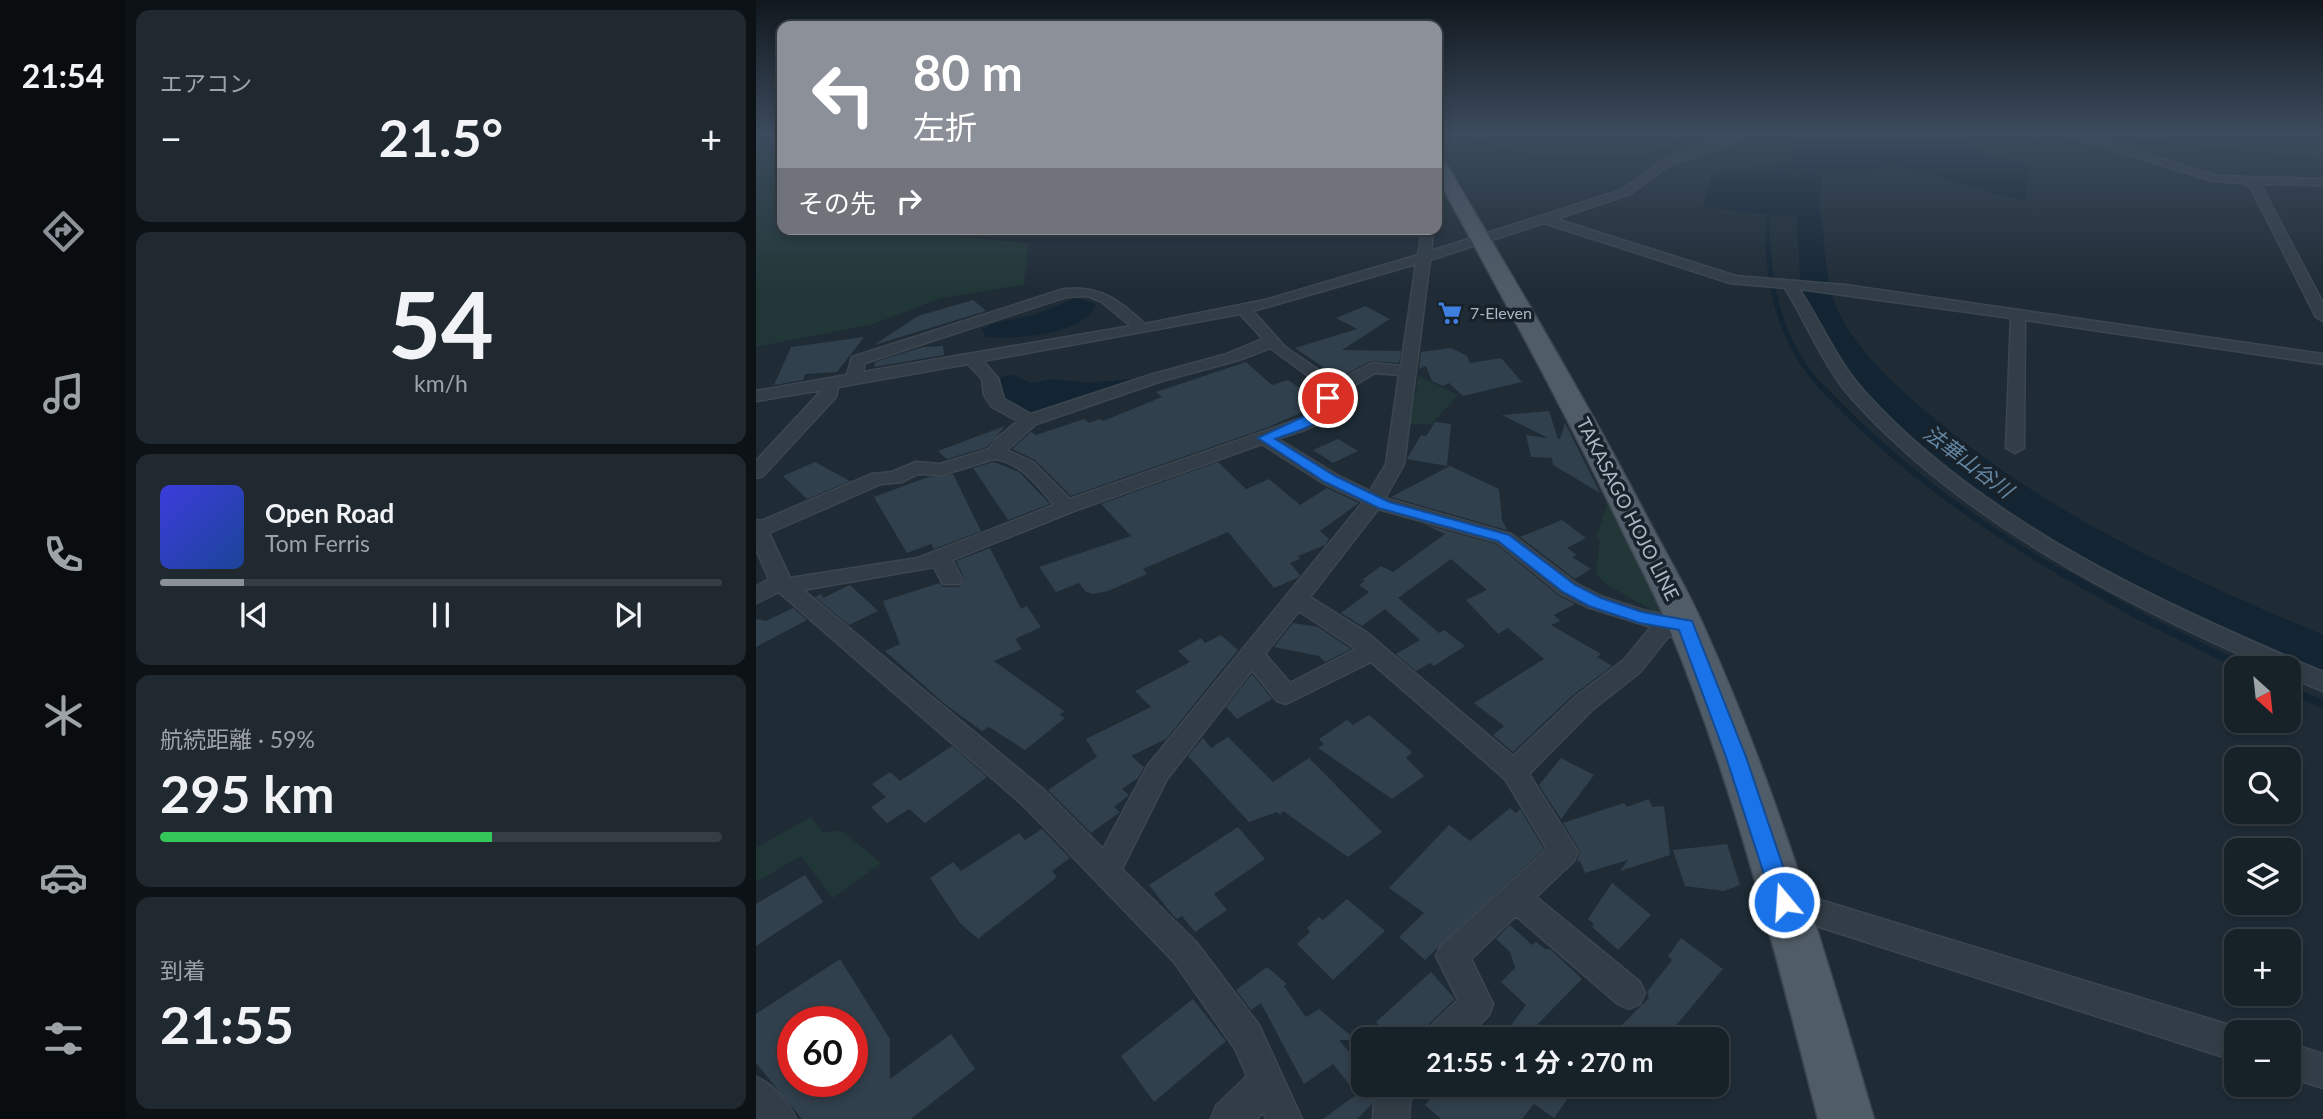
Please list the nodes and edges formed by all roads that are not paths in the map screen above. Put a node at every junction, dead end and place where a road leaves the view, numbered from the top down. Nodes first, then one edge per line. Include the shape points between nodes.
1 (1450, 186) edge
2 (1638, 186) edge
3 (2256, 186) edge
4 (1542, 218) junction
5 (1427, 235) edge
6 (1481, 237) junction
7 (1425, 256) junction
8 (1784, 285) junction
9 (1244, 309) junction
10 (2018, 314) junction
11 (2323, 317) edge
12 (1142, 329) junction
13 (1272, 341) junction
14 (972, 359) junction
15 (2323, 359) edge
16 (1409, 371) junction
17 (854, 379) junction
18 (830, 383) junction
19 (1335, 388) junction
20 (756, 396) edge
21 (1030, 420) junction
22 (1264, 438) junction
23 (2015, 448) dead end
24 (996, 453) junction
25 (756, 472) edge
26 (1374, 501) junction
27 (1067, 507) junction
28 (757, 528) edge
29 (940, 556) junction
30 (951, 579) dead end
31 (783, 584) junction
32 (756, 596) edge
33 (1297, 599) junction
34 (1686, 626) junction
35 (1373, 651) junction
36 (1252, 654) junction
37 (2323, 682) edge
38 (1514, 772) junction
39 (1107, 870) junction
40 (1510, 901) junction
41 (1784, 902) junction
42 (1629, 993) dead end
43 (1454, 1027) edge
44 (2224, 1040) edge
45 (2301, 1064) edge
46 (2323, 1071) edge
47 (1267, 1080) junction
48 (756, 1095) edge
49 (1394, 1097) edge
50 (778, 1119) edge
51 (1229, 1119) edge
52 (1284, 1119) edge
53 (1391, 1119) edge
54 (1846, 1119) edge

1 - 6 main road, TAKASAGO HOJO LINE
2 - 4 street
3 - 11 street
4 - 6 street
4 - 8 street via 1735,280
5 - 7 street
6 - 7 street
6 - 34 main road, TAKASAGO HOJO LINE via 1583,420
7 - 9 street via 1312,293
7 - 16 street
8 - 10 street via 1845,289
8 - 37 street via 1860,397 1939,472 2025,530 2130,590
9 - 12 street
9 - 13 street
10 - 15 street
10 - 23 street
12 - 14 street
12 - 17 street via 1108,299 1087,290 1064,293 858,360
13 - 19 street
13 - 21 street via 1233,358
14 - 17 street
14 - 21 street via 990,378 992,396 998,403
16 - 19 street via 1372,368
16 - 26 street via 1395,464
17 - 18 street
18 - 20 street
18 - 25 street via 830,394
19 - 22 street via 1324,412
21 - 24 street
22 - 26 street
22 - 27 street
24 - 27 street via 1019,459
24 - 28 street via 933,472 916,468 895,478 865,482
26 - 33 street
26 - 34 street via 1504,538 1569,589 1595,602 1640,618
27 - 29 street
28 - 31 street
29 - 30 street
29 - 31 street via 922,564
31 - 32 street
31 - 39 street via 1034,798
33 - 35 street
33 - 36 street
34 - 38 street via 1661,630 1632,666 1584,704
34 - 41 main road, TAKASAGO HOJO LINE
35 - 36 street via 1286,695
35 - 38 street
36 - 39 street via 1157,772
38 - 40 street via 1564,852
39 - 47 street via 1185,952 1247,1037
40 - 42 street via 1530,908
40 - 43 street via 1452,956 1477,1004
41 - 44 street
41 - 54 main road, TAKASAGO HOJO LINE
45 - 46 street
47 - 51 street
47 - 52 street
48 - 50 street
49 - 53 street

